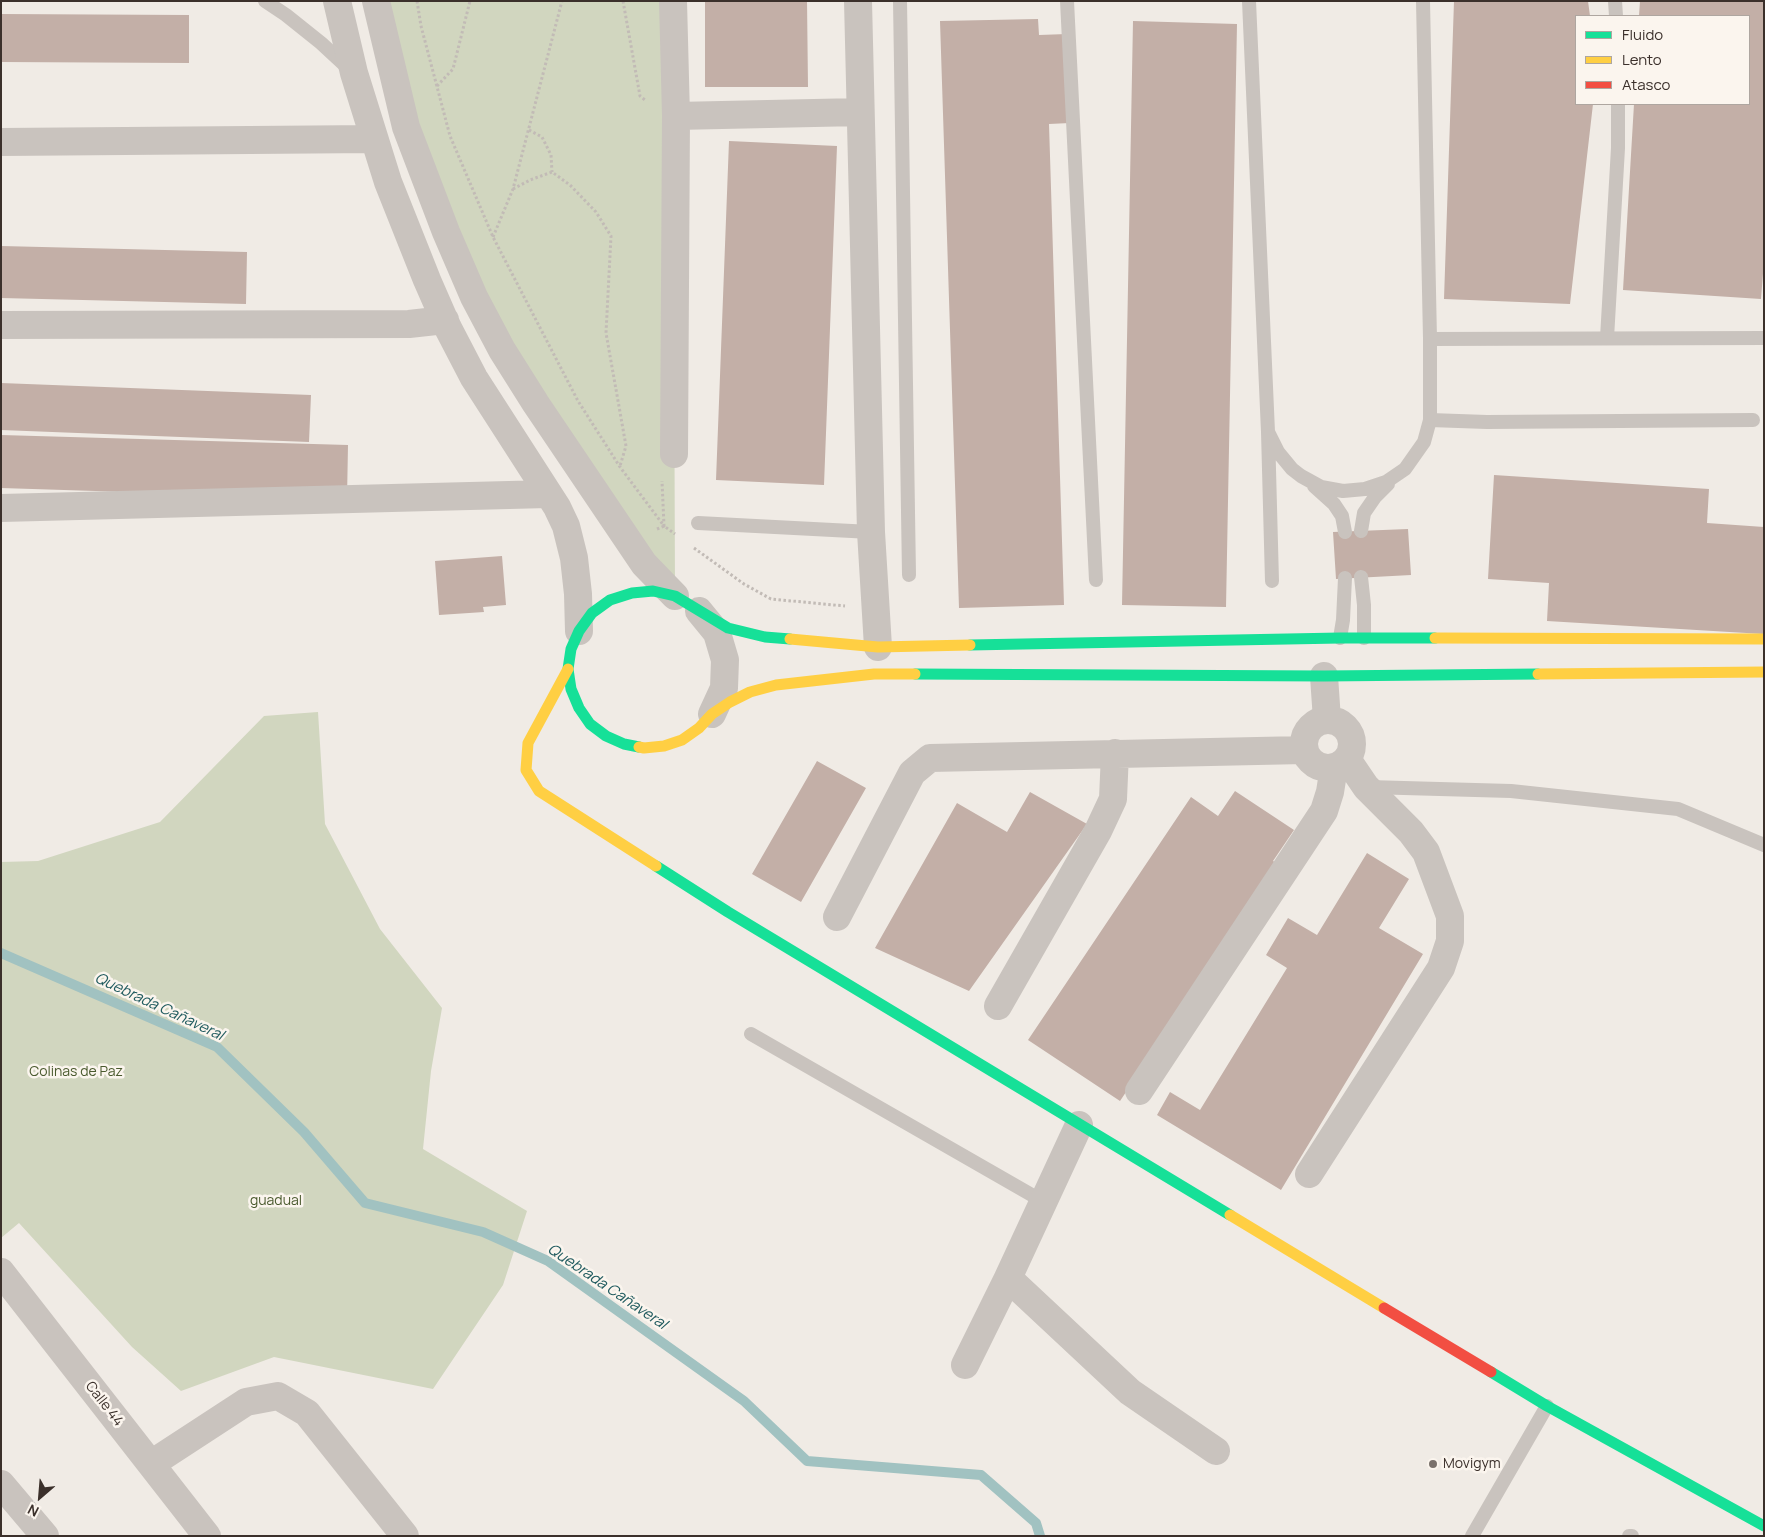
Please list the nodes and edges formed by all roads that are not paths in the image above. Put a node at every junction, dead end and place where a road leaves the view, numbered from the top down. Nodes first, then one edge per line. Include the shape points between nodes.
1 (265, 1) edge
2 (337, 1) edge
3 (376, 1) edge
4 (673, 1) edge
5 (858, 1) edge
6 (900, 1) edge
7 (1067, 1) edge
8 (1249, 1) edge
9 (1422, 1) edge
10 (1615, 1) edge
11 (1616, 15) edge
12 (354, 73) junction
13 (1618, 105) edge
14 (860, 112) junction
15 (676, 116) junction
16 (374, 139) junction
17 (1, 142) edge
18 (445, 320) junction
19 (1, 324) edge
20 (1607, 338) junction
21 (1764, 338) edge
22 (1430, 339) junction
23 (1430, 420) junction
24 (1753, 420) dead end
25 (1268, 432) junction
26 (674, 454) dead end
27 (1396, 476) junction
28 (1310, 482) junction
29 (548, 494) junction
30 (1, 508) edge
31 (698, 524) dead end
32 (1361, 531) dead end
33 (871, 532) junction
34 (1345, 532) dead end
35 (909, 575) dead end
36 (1361, 577) dead end
37 (1345, 578) dead end
38 (1096, 580) dead end
39 (1272, 581) dead end
40 (675, 596) junction
41 (700, 611) junction
42 (579, 631) junction
43 (1340, 638) junction
44 (1364, 638) junction
45 (1764, 639) edge
46 (878, 647) junction
47 (568, 669) junction
48 (1764, 672) edge
49 (1324, 676) junction
50 (712, 714) junction
51 (1328, 720) junction
52 (1304, 750) junction
53 (1115, 753) junction
54 (1340, 763) junction
55 (1366, 787) junction
56 (1764, 845) edge
57 (836, 917) dead end
58 (998, 1006) dead end
59 (751, 1034) dead end
60 (1139, 1091) dead end
61 (1079, 1125) junction
62 (1309, 1174) dead end
63 (1044, 1202) junction
64 (1, 1272) edge
65 (1008, 1278) junction
66 (965, 1365) dead end
67 (1547, 1406) junction
68 (1216, 1451) dead end
69 (151, 1464) junction
70 (1, 1484) edge
71 (1764, 1526) edge
72 (45, 1536) edge
73 (206, 1536) edge
74 (405, 1536) edge
75 (1472, 1536) edge

1 - 12 lane via 321,42
2 - 12 street
3 - 40 street via 406,127 474,297 536,404 644,564
4 - 15 street
5 - 14 street
6 - 35 lane
7 - 38 lane
8 - 25 lane
9 - 22 lane
10 - 11 lane
12 - 16 street
13 - 20 lane
14 - 15 street
14 - 33 street
15 - 26 street
16 - 17 street
16 - 18 street via 406,231
18 - 19 street via 409,324
18 - 29 street via 474,378
20 - 21 lane
20 - 22 lane
22 - 23 lane
23 - 24 lane
23 - 27 lane via 1418,452
25 - 28 lane via 1284,461
25 - 39 lane
27 - 28 lane via 1376,486 1354,491 1331,489
27 - 32 lane via 1364,513
28 - 34 lane via 1334,504 1342,516
29 - 30 street
29 - 42 street via 566,526 574,558
31 - 33 lane
33 - 46 street
36 - 44 lane
37 - 43 lane
40 - 41 street
40 - 42 street via 646,592 610,600 592,613
41 - 46 street via 728,628 745,633
41 - 50 street via 717,633 725,660 724,688
42 - 47 street via 571,649
43 - 44 street
43 - 46 street
44 - 45 street
47 - 50 street via 571,689 590,724 624,744 644,748 682,740
47 - 61 street via 528,743 526,770 539,791 728,912
48 - 49 street
49 - 50 street via 874,674 776,685 750,692
49 - 51 street
51 - 52 street via 1317,722 1308,729
51 - 54 street via 1338,722 1351,739 1351,749
52 - 53 street
52 - 54 street via 1315,765 1324,768
53 - 57 street via 930,758 912,773
53 - 58 street via 1113,799
54 - 55 street
54 - 60 street via 1324,811
55 - 56 lane via 1511,791 1678,809
55 - 62 street via 1411,832 1426,852 1450,916 1450,941 1441,968
59 - 63 lane
61 - 63 street
61 - 67 street
63 - 65 street
64 - 69 street, Calle 44
65 - 66 street
65 - 68 street via 1130,1392
67 - 71 street
67 - 75 lane
69 - 73 street, Calle 44
69 - 74 street via 246,1402 278,1396 307,1413
70 - 72 street

